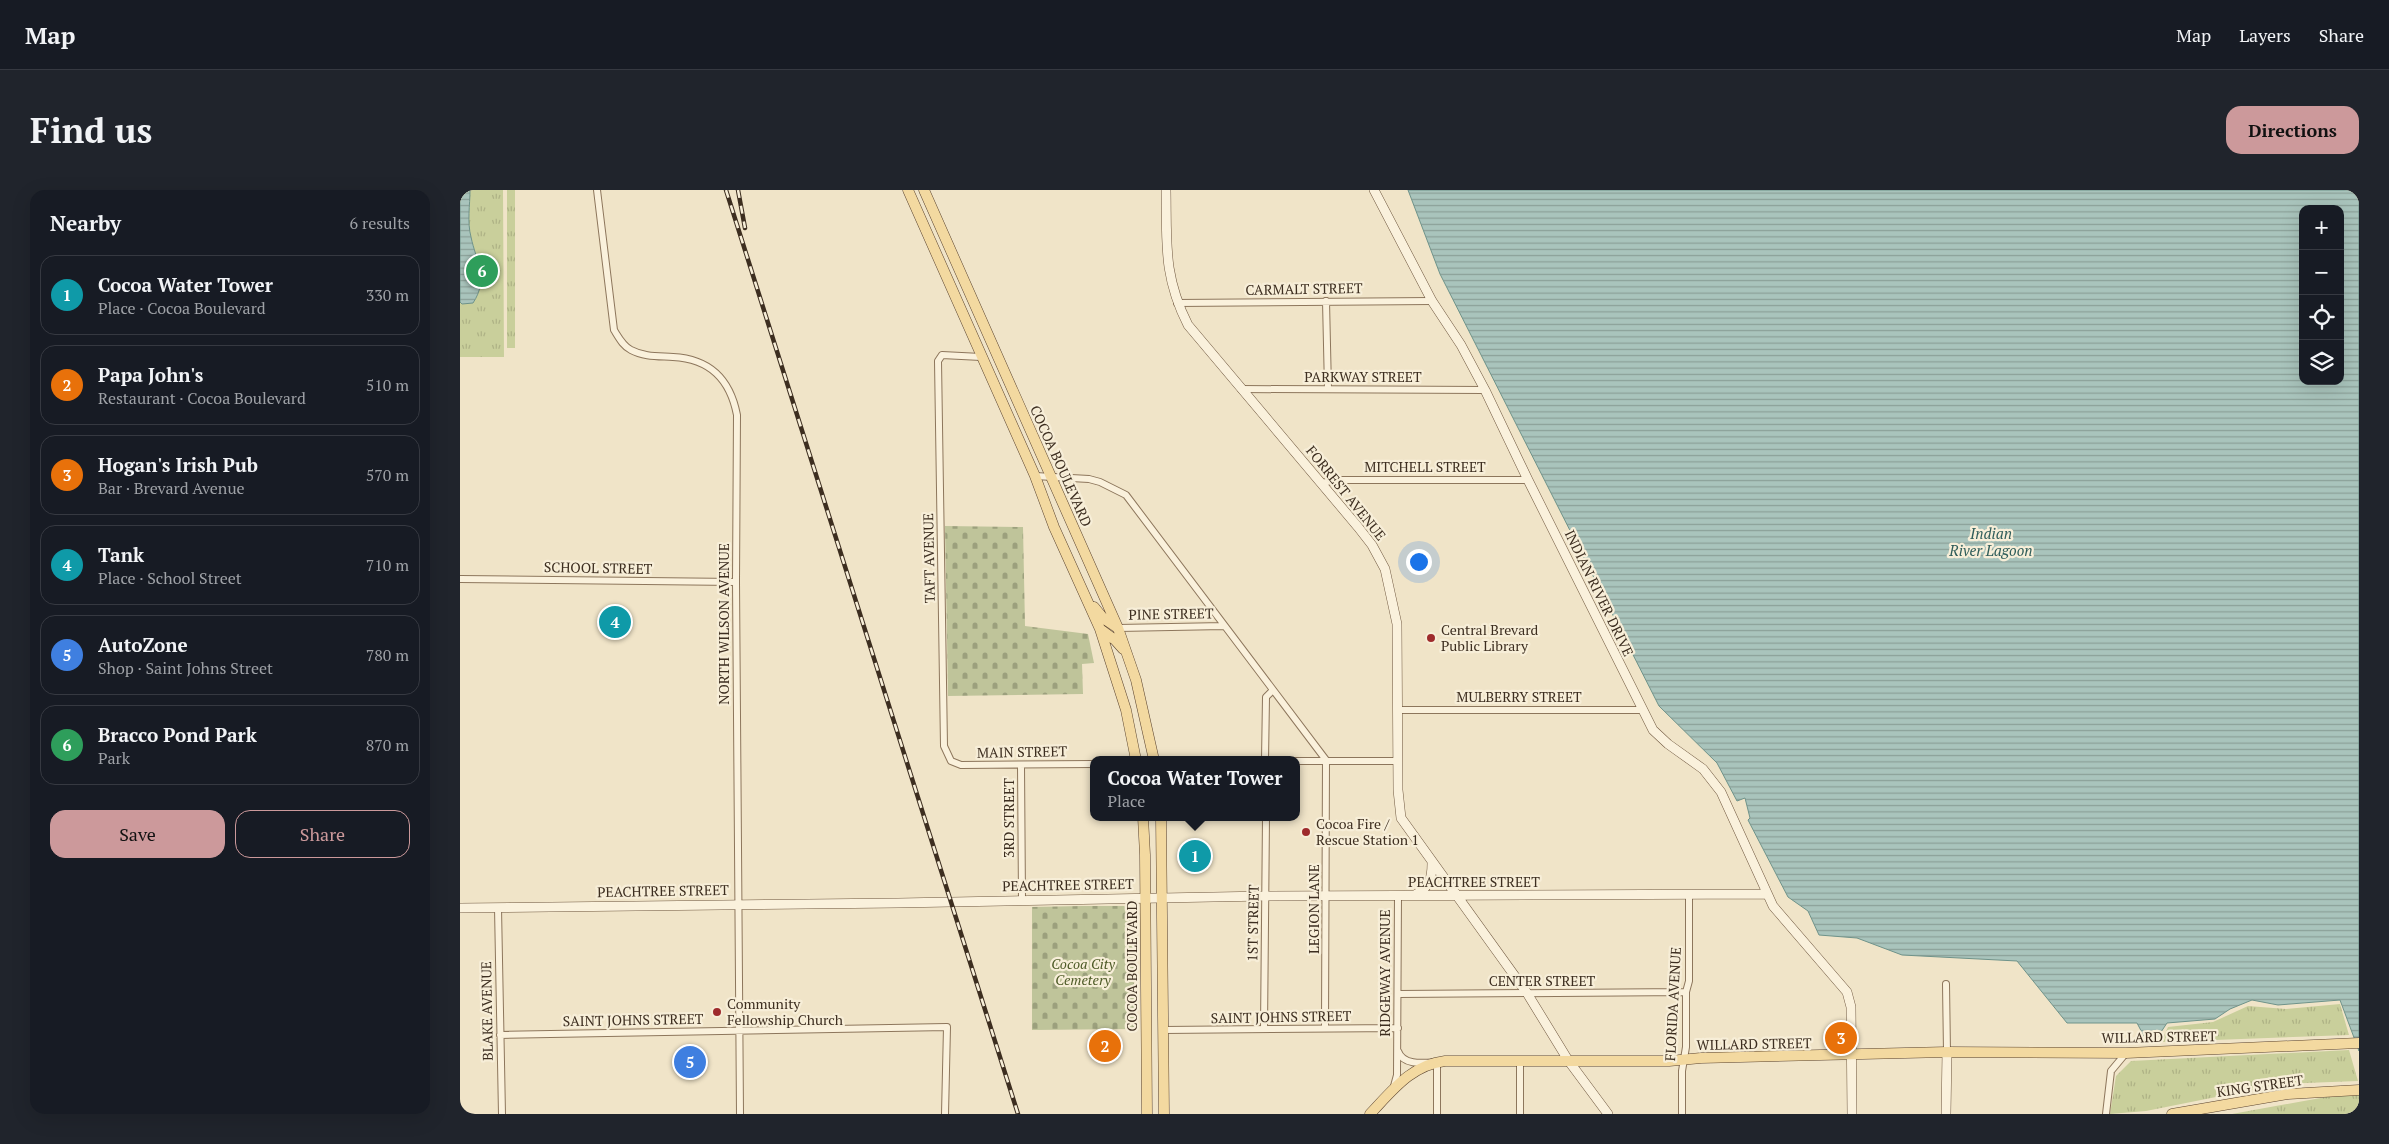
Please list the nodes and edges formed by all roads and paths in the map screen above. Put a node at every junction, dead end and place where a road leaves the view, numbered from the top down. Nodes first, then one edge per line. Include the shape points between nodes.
1 (597, 190) edge
2 (908, 190) edge
3 (918, 190) edge
4 (924, 190) edge
5 (1166, 190) edge
6 (1374, 190) edge
7 (962, 277) junction
8 (1326, 301) junction
9 (1432, 301) junction
10 (1176, 303) junction
11 (981, 357) junction
12 (1241, 389) junction
13 (1328, 389) junction
14 (1485, 390) junction
15 (1035, 476) junction
16 (1051, 478) junction
17 (1528, 480) junction
18 (1322, 483) junction
19 (460, 580) edge
20 (736, 582) junction
21 (1086, 596) junction
22 (1224, 626) junction
23 (1118, 628) junction
24 (1100, 629) junction
25 (1128, 656) junction
26 (1273, 690) junction
27 (1397, 710) junction
28 (1641, 710) junction
29 (1135, 756) edge
30 (1153, 756) edge
31 (1266, 756) edge
32 (1326, 760) junction
33 (951, 761) joint
34 (1300, 761) edge
35 (1398, 761) junction
36 (1090, 764) edge
37 (1021, 766) junction
38 (1143, 821) edge
39 (1161, 821) edge
40 (1266, 821) edge
41 (1432, 863) junction
42 (1767, 894) junction
43 (1689, 895) junction
44 (1266, 896) junction
45 (1328, 896) junction
46 (1398, 896) junction
47 (1414, 896) junction
48 (1456, 896) junction
49 (1145, 898) junction
50 (1163, 898) junction
51 (1022, 900) junction
52 (738, 903) junction
53 (460, 908) edge
54 (498, 908) junction
55 (1946, 984) dead end
56 (1686, 992) junction
57 (1527, 993) junction
58 (1399, 994) junction
59 (1325, 1028) junction
60 (1398, 1028) junction
61 (1264, 1029) junction
62 (739, 1030) junction
63 (1164, 1030) junction
64 (500, 1035) junction
65 (2359, 1044) edge
66 (1398, 1050) junction
67 (1947, 1052) junction
68 (2126, 1052) junction
69 (1851, 1055) junction
70 (1520, 1060) junction
71 (1568, 1060) junction
72 (1683, 1060) junction
73 (1437, 1062) junction
74 (1394, 1087) junction
75 (2356, 1090) edge
76 (502, 1114) edge
77 (740, 1114) edge
78 (945, 1114) edge
79 (1146, 1114) edge
80 (1164, 1114) edge
81 (1370, 1114) edge
82 (1437, 1114) edge
83 (1520, 1114) edge
84 (1608, 1114) edge
85 (1682, 1114) edge
86 (1852, 1114) edge
87 (1946, 1114) edge
88 (2106, 1114) edge
89 (2172, 1114) edge

1 - 20 street, NORTH WILSON AVENUE via 614,330 621,342 632,351 647,356 688,358 698,362 724,380 730,389 737,415
2 - 11 main road, COCOA BOULEVARD
3 - 7 main road via 948,255
4 - 7 main road, COCOA BOULEVARD
5 - 10 street, FORREST AVENUE via 1167,259
6 - 9 street, INDIAN RIVER DRIVE
7 - 16 main road, COCOA BOULEVARD
8 - 9 street, CARMALT STREET
8 - 10 street, CARMALT STREET
8 - 13 street
9 - 14 street, INDIAN RIVER DRIVE
10 - 12 street, FORREST AVENUE via 1198,340
11 - 15 main road, COCOA BOULEVARD
11 - 33 street, TAFT AVENUE via 942,355 938,361 944,746
12 - 13 street, PARKWAY STREET
12 - 18 street, FORREST AVENUE
13 - 14 street, PARKWAY STREET
14 - 17 street, INDIAN RIVER DRIVE
15 - 16 street
15 - 21 main road, COCOA BOULEVARD
16 - 22 street via 1100,482 1126,495
16 - 23 main road, COCOA BOULEVARD
17 - 18 street, MITCHELL STREET via 1336,480
17 - 28 street, INDIAN RIVER DRIVE
18 - 27 street, FORREST AVENUE via 1372,545 1385,569 1397,624
19 - 20 street, SCHOOL STREET
20 - 52 street, NORTH WILSON AVENUE
21 - 23 main road via 1103,618
21 - 24 main road, COCOA BOULEVARD
22 - 23 street, PINE STREET
22 - 26 street
23 - 25 main road, COCOA BOULEVARD
24 - 25 main road
24 - 29 main road, COCOA BOULEVARD via 1118,683
25 - 30 main road, COCOA BOULEVARD
26 - 31 street via 1266,697
26 - 32 street
27 - 28 street, MULBERRY STREET
27 - 35 street, FORREST AVENUE
28 - 42 street, INDIAN RIVER DRIVE via 1653,730 1703,769 1721,792
32 - 34 street
32 - 35 street
32 - 45 street, LEGION LANE
33 - 37 street, MAIN STREET via 961,765
35 - 41 street, FORREST AVENUE via 1401,818
36 - 37 street, MAIN STREET
37 - 51 street, 3RD STREET
38 - 49 main road, COCOA BOULEVARD
39 - 50 main road
40 - 44 street, 1ST STREET
41 - 47 street via 1432,878 1426,889
41 - 48 street, FORREST AVENUE
42 - 43 street, PEACHTREE STREET
42 - 69 street, INDIAN RIVER DRIVE via 1783,919 1850,999
43 - 48 street, PEACHTREE STREET
43 - 56 street, FLORIDA AVENUE via 1689,981
44 - 45 street, PEACHTREE STREET
44 - 50 street, PEACHTREE STREET
44 - 61 street, 1ST STREET
45 - 46 street, PEACHTREE STREET
45 - 59 street, LEGION LANE
46 - 47 street, PEACHTREE STREET
46 - 58 street, RIDGEWAY AVENUE
47 - 48 street, PEACHTREE STREET
48 - 57 street, FORREST AVENUE
49 - 50 street, PEACHTREE STREET
49 - 51 street, PEACHTREE STREET
49 - 79 main road, COCOA BOULEVARD
50 - 63 main road
51 - 52 street, PEACHTREE STREET
52 - 54 street, PEACHTREE STREET
52 - 62 street, NORTH WILSON AVENUE
53 - 54 street, PEACHTREE STREET
54 - 64 street, BLAKE AVENUE
55 - 67 street
56 - 57 street, CENTER STREET
56 - 72 street, FLORIDA AVENUE
57 - 58 street, CENTER STREET
57 - 71 street, FORREST AVENUE
58 - 60 street, RIDGEWAY AVENUE
59 - 60 street, SAINT JOHNS STREET
59 - 61 street, SAINT JOHNS STREET
60 - 66 street, RIDGEWAY AVENUE
61 - 63 street, SAINT JOHNS STREET
62 - 64 street, SAINT JOHNS STREET
62 - 77 street, NORTH WILSON AVENUE
62 - 78 street, SAINT JOHNS STREET via 946,1027
63 - 80 main road
64 - 76 street, BLAKE AVENUE
65 - 68 main road, WILLARD STREET
66 - 73 street, RIDGEWAY AVENUE via 1404,1059 1412,1062
66 - 74 street, RIDGEWAY AVENUE
67 - 68 main road, WILLARD STREET
67 - 69 main road, WILLARD STREET
67 - 87 street
68 - 88 street via 2111,1071
69 - 72 main road, WILLARD STREET
69 - 86 street, INDIAN RIVER DRIVE
70 - 71 main road, WILLARD STREET
70 - 73 main road, WILLARD STREET
70 - 83 street
71 - 72 main road, WILLARD STREET
71 - 84 street, FORREST AVENUE
72 - 85 street, FLORIDA AVENUE
73 - 74 main road, WILLARD STREET via 1407,1076
73 - 82 street
74 - 81 main road, WILLARD STREET
75 - 89 main road, KING STREET via 2288,1094

